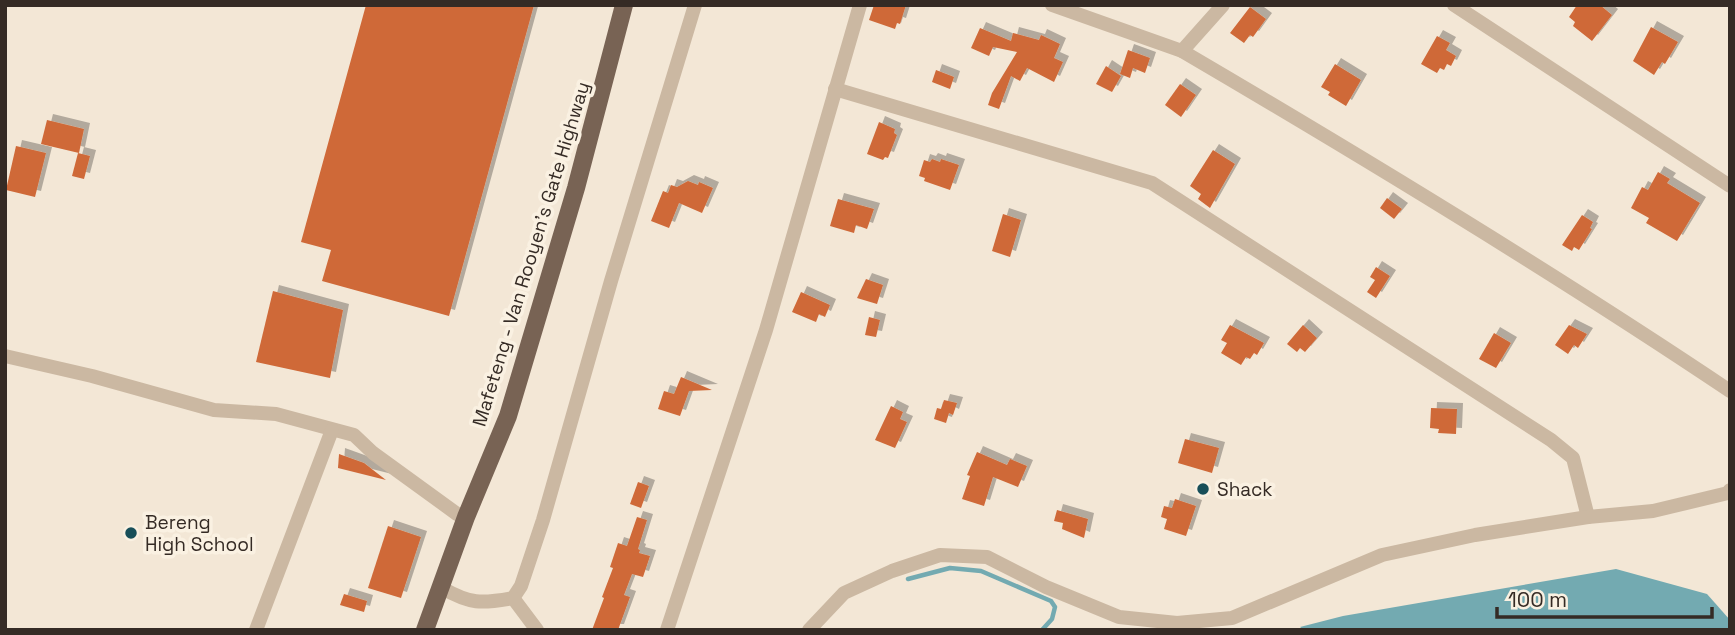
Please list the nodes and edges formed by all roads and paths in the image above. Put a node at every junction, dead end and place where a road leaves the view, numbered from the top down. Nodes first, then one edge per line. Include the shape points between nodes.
1 (624, 5) edge
2 (695, 5) edge
3 (860, 5) edge
4 (1052, 5) edge
5 (1223, 5) edge
6 (1454, 5) edge
7 (1182, 51) junction
8 (835, 89) junction
9 (1730, 186) edge
10 (5, 356) edge
11 (1730, 391) edge
12 (332, 430) junction
13 (1730, 490) edge
14 (466, 517) junction
15 (1588, 517) junction
16 (442, 588) junction
17 (513, 598) junction
18 (256, 630) edge
19 (425, 630) edge
20 (537, 630) edge
21 (667, 630) edge
22 (809, 630) edge

1 - 14 main road, Mafeteng - Van Rooyen's Gate Highway via 576,188 508,415
2 - 17 street via 543,520
3 - 8 street
4 - 7 street
5 - 7 street
6 - 9 street
7 - 11 street via 1446,208
8 - 15 street via 1152,183 1551,440 1573,458
8 - 21 street via 766,330
10 - 12 street via 214,410 276,414
12 - 14 street via 354,435
12 - 18 street
13 - 15 street via 1653,511
14 - 16 main road, Mafeteng - Van Rooyen's Gate Highway
15 - 22 street via 1382,555 1232,618 1177,623 1119,617 988,557 940,555 844,593
16 - 17 street via 462,599 486,603
16 - 19 main road, Mafeteng - Van Rooyen's Gate Highway
17 - 20 street

